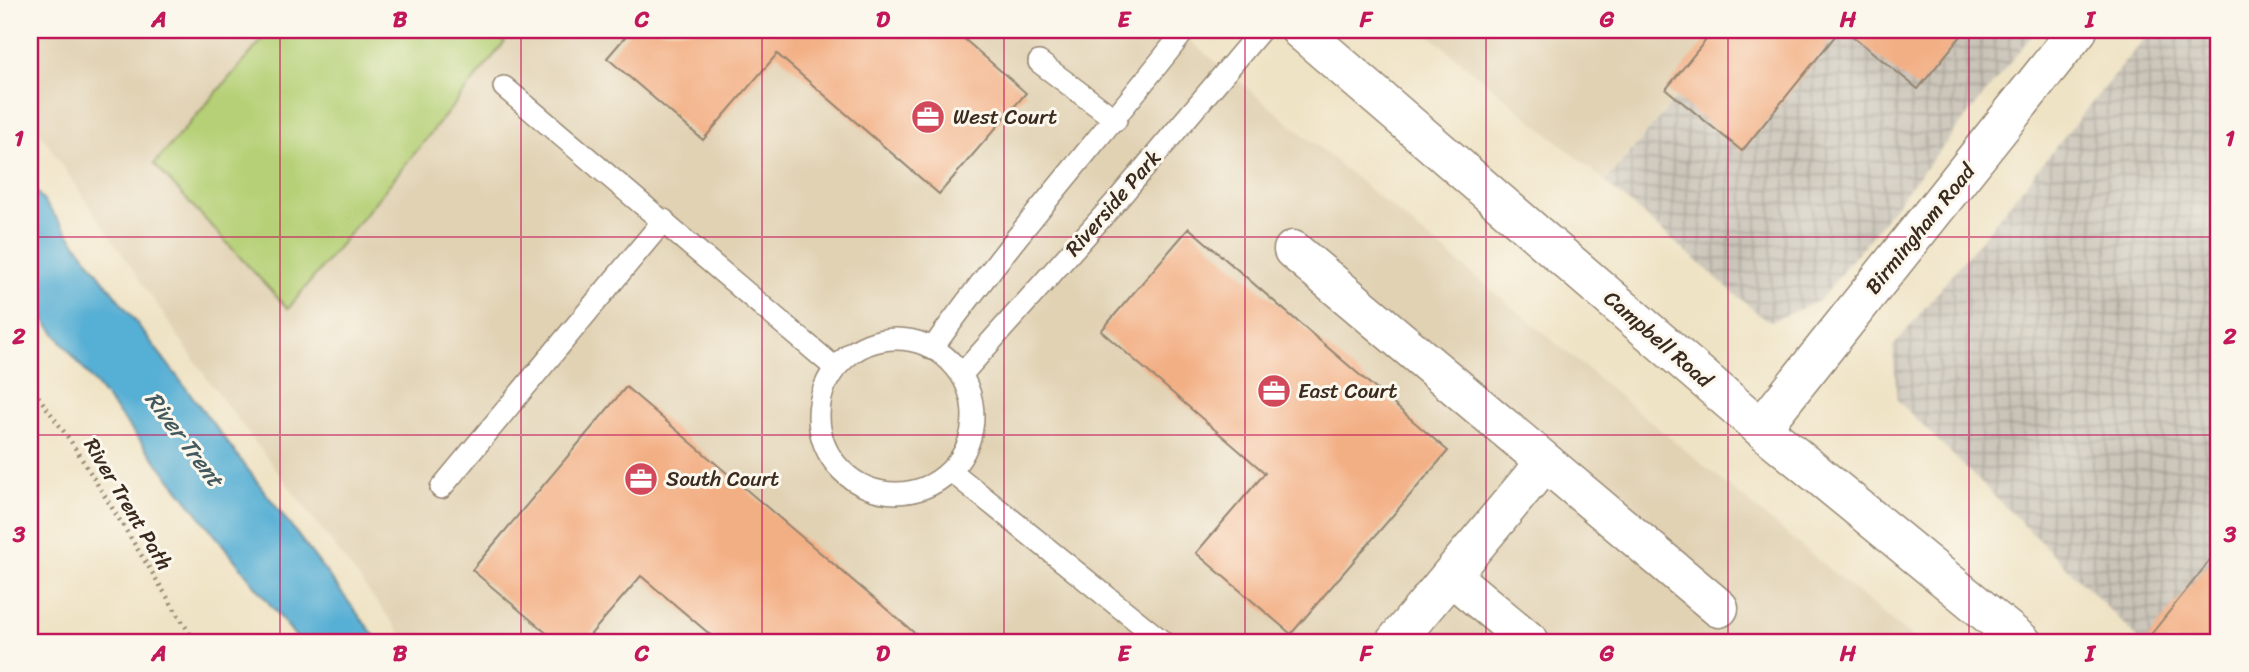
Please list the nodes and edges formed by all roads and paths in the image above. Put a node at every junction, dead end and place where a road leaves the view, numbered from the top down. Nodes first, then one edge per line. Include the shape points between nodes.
1 (1185, 30) edge
2 (1261, 30) edge
3 (1300, 30) edge
4 (2078, 30) edge
5 (1040, 62) dead end
6 (504, 87) dead end
7 (1116, 120) junction
8 (664, 220) junction
9 (1293, 250) dead end
10 (932, 349) junction
11 (834, 367) junction
12 (962, 374) junction
13 (30, 385) edge
14 (1761, 428) junction
15 (1545, 462) junction
16 (951, 471) junction
17 (441, 488) dead end
18 (1451, 576) junction
19 (1719, 608) dead end
20 (195, 642) edge
21 (1163, 642) edge
22 (1395, 642) edge
23 (1530, 642) edge
24 (2022, 642) edge

1 - 7 lane
2 - 12 lane, Riverside Park
3 - 14 street, Campbell Road
4 - 14 street, Birmingham Road
5 - 7 lane
6 - 8 lane
7 - 10 lane via 986,272
8 - 11 lane
8 - 17 lane
9 - 15 street
10 - 11 lane via 922,342 897,338 872,342
10 - 12 lane via 946,356
11 - 16 lane via 821,396 819,420 824,445 856,483 880,492 906,493 930,486
12 - 16 lane via 974,425
13 - 20 path, River Trent Path via 70,440
14 - 24 street, Campbell Road
15 - 18 street
15 - 19 street
16 - 21 lane
18 - 22 street
18 - 23 street

